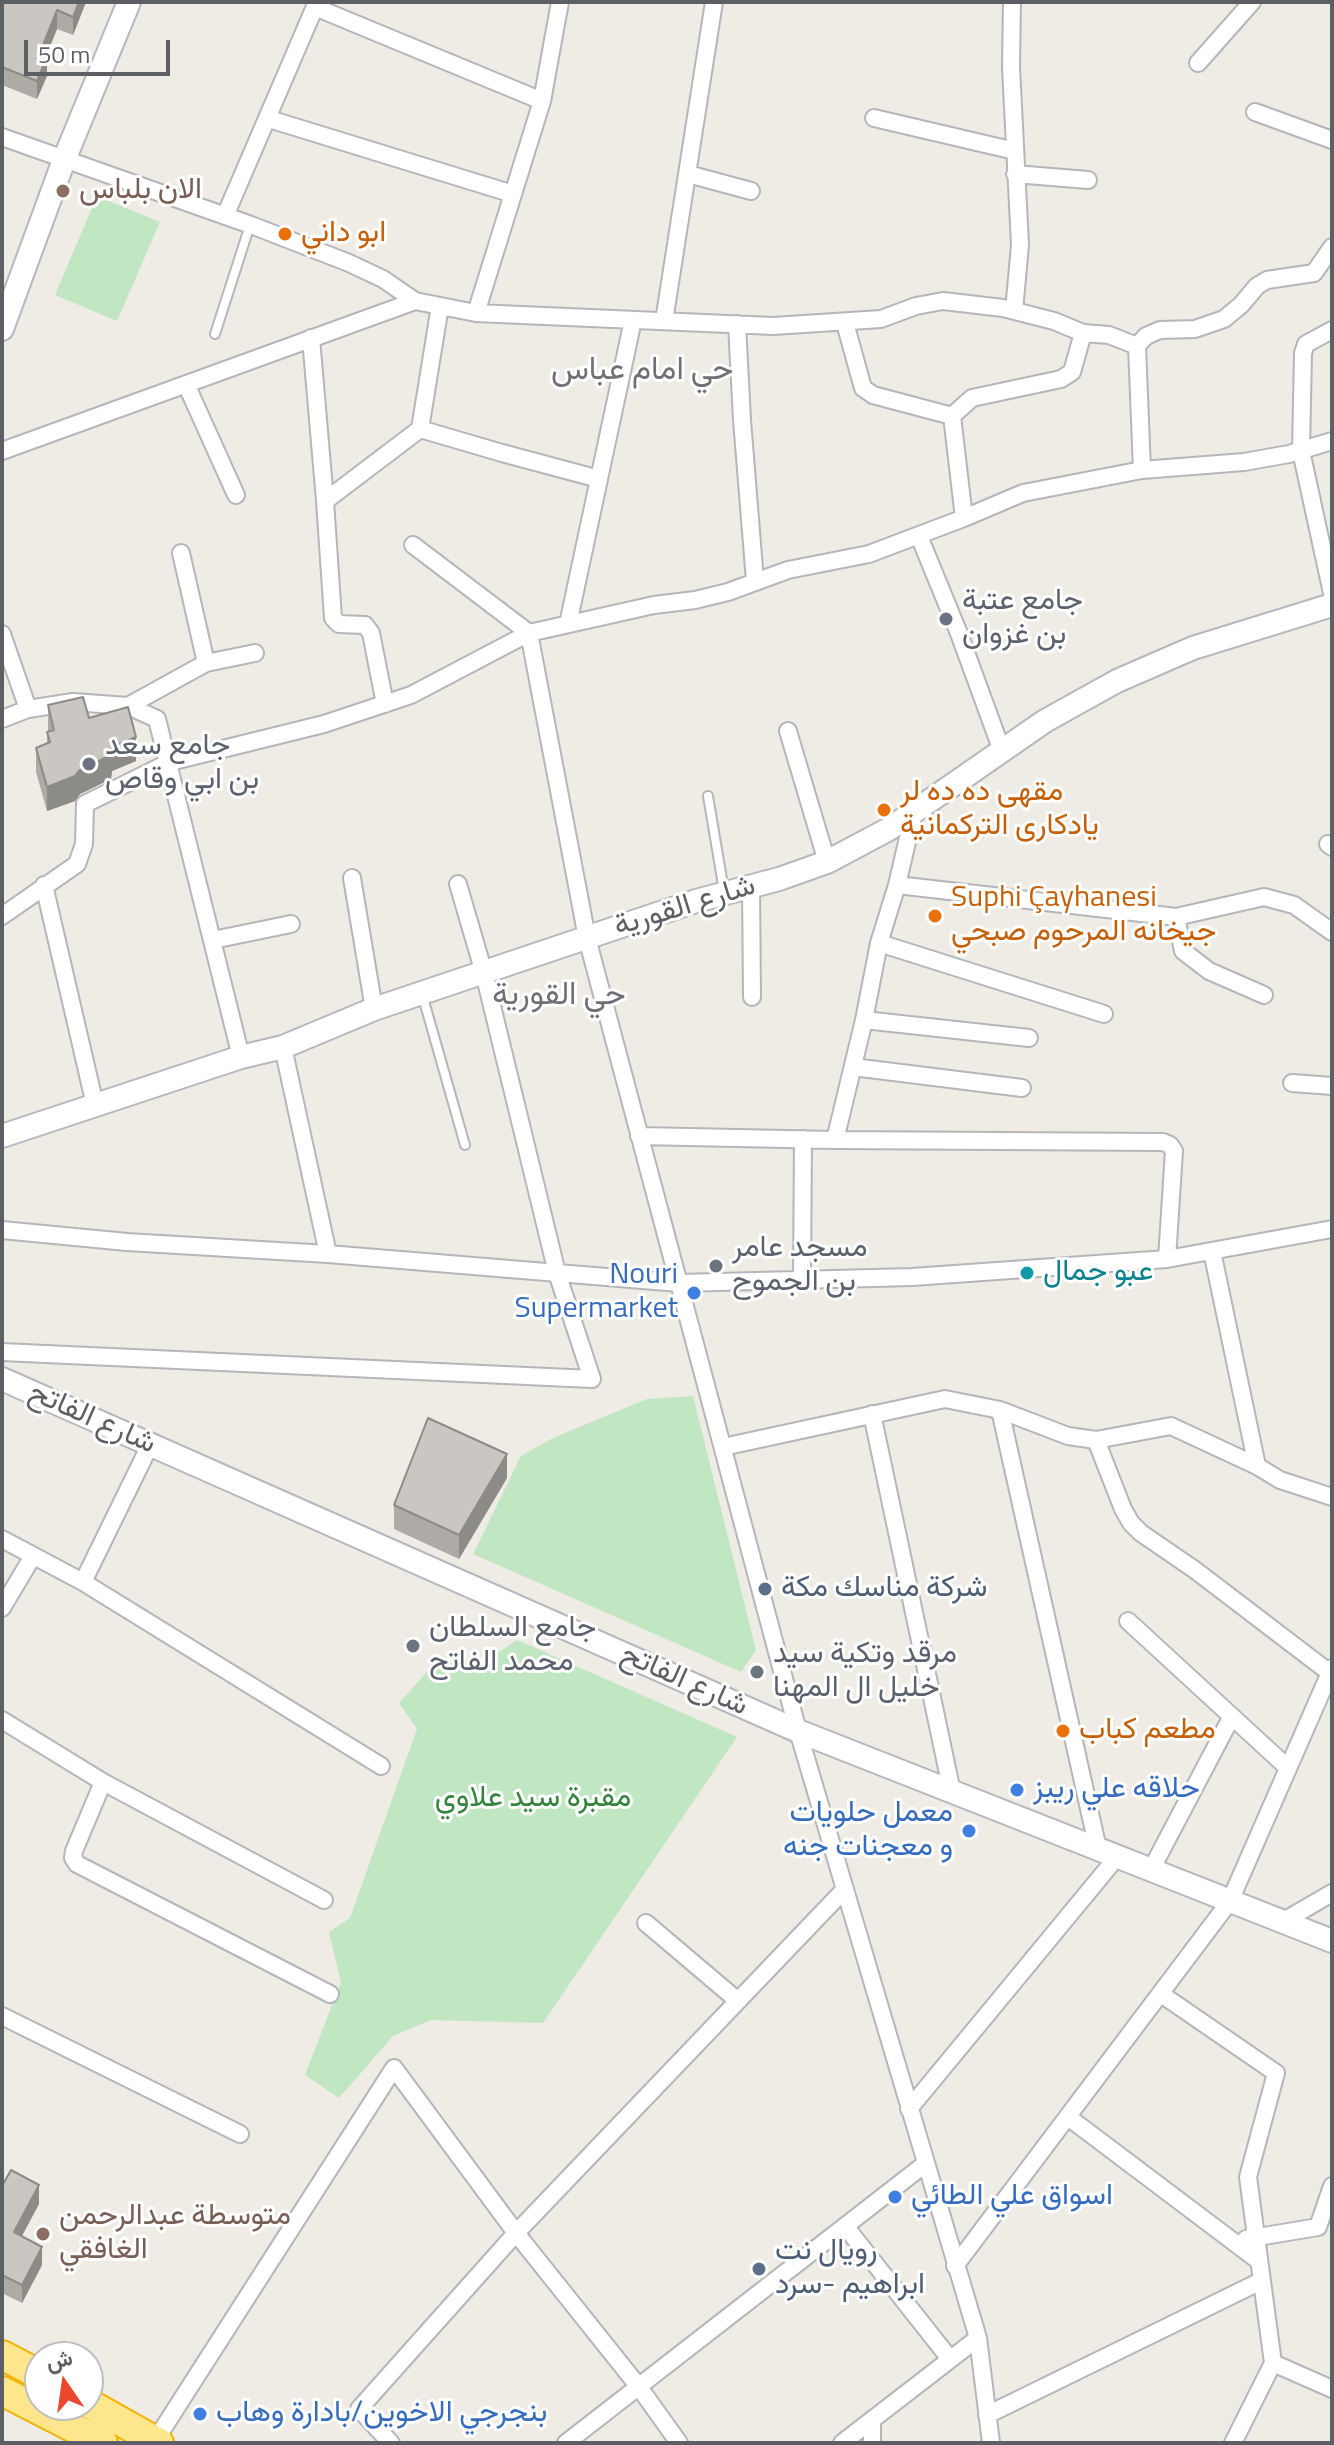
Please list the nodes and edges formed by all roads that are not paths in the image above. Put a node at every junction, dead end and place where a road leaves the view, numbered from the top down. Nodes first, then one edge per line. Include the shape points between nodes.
1 (129, 2) edge
2 (560, 2) edge
3 (714, 2) edge
4 (1012, 2) edge
5 (1252, 2) edge
6 (316, 4) edge
7 (1198, 63) dead end
8 (542, 101) junction
9 (1255, 112) dead end
10 (874, 118) dead end
11 (269, 119) junction
12 (2, 137) edge
13 (1332, 140) edge
14 (1015, 151) junction
15 (64, 160) junction
16 (688, 174) junction
17 (1015, 174) junction
18 (1088, 180) dead end
19 (751, 191) dead end
20 (513, 194) junction
21 (225, 216) junction
22 (251, 225) junction
23 (1332, 247) edge
24 (415, 301) junction
25 (440, 306) junction
26 (1014, 311) junction
27 (476, 313) junction
28 (633, 320) junction
29 (664, 321) junction
30 (845, 323) junction
31 (737, 324) junction
32 (2, 329) edge
33 (1332, 330) edge
34 (1083, 333) junction
35 (215, 334) dead end
36 (311, 338) junction
37 (1137, 346) junction
38 (186, 384) junction
39 (952, 416) junction
40 (420, 429) junction
41 (1332, 441) edge
42 (2, 451) edge
43 (1301, 451) junction
44 (1142, 470) junction
45 (599, 479) junction
46 (236, 495) dead end
47 (325, 501) junction
48 (964, 518) junction
49 (919, 536) junction
50 (413, 545) dead end
51 (181, 553) dead end
52 (755, 581) junction
53 (1332, 593) edge
54 (1332, 605) edge
55 (568, 624) junction
56 (529, 633) junction
57 (2, 634) edge
58 (255, 653) dead end
59 (206, 663) junction
60 (385, 704) junction
61 (128, 706) junction
62 (28, 709) junction
63 (2, 719) edge
64 (788, 731) dead end
65 (1002, 751) junction
66 (170, 762) junction
67 (708, 796) dead end
68 (914, 812) junction
69 (827, 862) junction
70 (352, 878) dead end
71 (458, 884) dead end
72 (44, 885) junction
73 (751, 885) junction
74 (897, 885) junction
75 (724, 892) junction
76 (2, 916) edge
77 (1176, 917) junction
78 (291, 924) dead end
79 (1332, 932) edge
80 (587, 938) junction
81 (213, 940) junction
82 (879, 943) junction
83 (484, 973) junction
84 (422, 993) junction
85 (1264, 995) dead end
86 (752, 997) dead end
87 (374, 1009) junction
88 (1104, 1014) dead end
89 (864, 1020) junction
90 (1029, 1038) dead end
91 (283, 1047) junction
92 (241, 1057) junction
93 (853, 1067) junction
94 (1292, 1083) dead end
95 (1332, 1086) edge
96 (1022, 1088) dead end
97 (95, 1105) junction
98 (2, 1136) edge
99 (639, 1136) junction
100 (803, 1139) junction
101 (835, 1140) junction
102 (465, 1145) dead end
103 (1332, 1229) edge
104 (2, 1230) edge
105 (1212, 1251) junction
106 (328, 1254) junction
107 (1167, 1259) junction
108 (557, 1273) junction
109 (802, 1280) junction
110 (679, 1283) junction
111 (2, 1352) edge
112 (2, 1379) edge
113 (1000, 1410) junction
114 (872, 1414) junction
115 (1096, 1440) junction
116 (150, 1445) junction
117 (723, 1447) junction
118 (1257, 1466) junction
119 (1332, 1497) edge
120 (2, 1539) edge
121 (33, 1556) junction
122 (83, 1582) junction
123 (2, 1608) edge
124 (1128, 1621) dead end
125 (1331, 1670) edge
126 (1232, 1716) junction
127 (2, 1720) edge
128 (798, 1731) junction
129 (381, 1766) dead end
130 (1288, 1768) junction
131 (103, 1782) junction
132 (952, 1792) junction
133 (1107, 1853) junction
134 (1151, 1870) junction
135 (845, 1889) junction
136 (1332, 1893) edge
137 (324, 1900) dead end
138 (1230, 1901) junction
139 (1282, 1922) junction
140 (646, 1923) dead end
141 (1332, 1941) edge
142 (330, 1994) dead end
143 (1161, 1994) junction
144 (738, 2001) junction
145 (2, 2016) edge
146 (909, 2109) junction
147 (1068, 2117) junction
148 (240, 2134) dead end
149 (925, 2164) junction
150 (1332, 2186) edge
151 (845, 2226) junction
152 (516, 2233) junction
153 (1256, 2237) junction
154 (1233, 2241) junction
155 (1259, 2261) junction
156 (955, 2266) junction
157 (1261, 2281) junction
158 (978, 2338) junction
159 (2, 2355) edge
160 (950, 2359) junction
161 (1273, 2363) junction
162 (24, 2367) edge
163 (639, 2387) junction
164 (1332, 2389) edge
165 (2, 2391) edge
166 (104, 2412) edge
167 (987, 2415) junction
168 (872, 2420) junction
169 (157, 2442) edge
170 (103, 2443) edge
171 (391, 2443) edge
172 (566, 2443) edge
173 (679, 2443) edge
174 (842, 2443) edge
175 (872, 2443) edge
176 (991, 2443) edge
177 (1233, 2443) edge

1 - 15 street
2 - 8 street
3 - 16 street
4 - 14 street
5 - 7 street
6 - 8 street
6 - 11 street
8 - 20 street
9 - 13 street
10 - 14 street
11 - 20 street
11 - 21 street
12 - 15 street
14 - 17 street
15 - 21 street
15 - 32 street
16 - 19 street
16 - 29 street
17 - 18 street
17 - 26 street via 1020,245
20 - 27 street
21 - 22 street
22 - 24 street via 383,279
22 - 35 lane
23 - 37 street via 1314,273 1267,280 1224,319 1195,329 1160,330
24 - 25 street
24 - 36 street
25 - 27 street
25 - 40 street
26 - 30 street via 943,301
26 - 34 street
27 - 28 street
28 - 29 street
28 - 45 street
29 - 31 street
30 - 31 street
30 - 39 street via 863,388
31 - 52 street
33 - 43 street via 1306,344 1303,353
34 - 37 street via 1109,335
34 - 39 street via 1072,372 1061,379 972,398
36 - 38 street
36 - 47 street
37 - 44 street
38 - 42 street
38 - 46 street
39 - 48 street
40 - 45 street
40 - 47 street
41 - 43 street
43 - 44 street via 1244,462
43 - 53 street
44 - 48 street via 1040,488
45 - 55 street
47 - 60 street via 333,618 339,624 365,625 371,633
48 - 49 street
49 - 52 street via 869,554
49 - 65 street
50 - 56 street
51 - 59 street
52 - 55 street via 728,592
54 - 65 street, شارع القورية via 1154,663 1080,700
55 - 56 street
56 - 60 street
56 - 80 street
57 - 62 street
58 - 59 street
59 - 61 street
60 - 66 street
61 - 62 street via 73,702
61 - 66 street via 157,719
62 - 63 street
64 - 69 street
65 - 68 street, شارع القورية
66 - 72 street via 85,804 79,860
66 - 81 street
67 - 75 lane
68 - 69 street, شارع القورية
68 - 74 street
69 - 73 street, شارع القورية
70 - 87 street
71 - 83 street
72 - 76 street
72 - 97 street
73 - 75 street, شارع القورية
73 - 86 street
74 - 77 street
74 - 82 street
75 - 80 street, شارع القورية
77 - 79 street via 1264,897 1294,905
77 - 85 street via 1183,951 1209,971
78 - 81 street
80 - 83 street, شارع القورية
80 - 99 street
81 - 92 street
82 - 88 street
82 - 89 street
83 - 84 street, شارع القورية
83 - 108 street
84 - 87 street, شارع القورية
84 - 102 lane
87 - 91 street, شارع القورية
89 - 90 street
89 - 93 street
91 - 92 street, شارع القورية
91 - 106 street
92 - 97 street, شارع القورية
93 - 96 street
93 - 101 street
94 - 95 street
97 - 98 street, شارع القورية
99 - 100 street
99 - 110 street
100 - 101 street
100 - 109 street
101 - 107 street via 1163,1142 1174,1151
103 - 105 street
104 - 106 street
105 - 107 street
105 - 118 street
106 - 108 street
107 - 109 street
108 - 110 street
108 - 111 street via 592,1379
109 - 110 street
110 - 117 street
112 - 116 street, شارع الفاتح
113 - 114 street via 945,1399
113 - 115 street via 1068,1436
113 - 133 street
114 - 117 street
114 - 132 street
115 - 118 street via 1171,1426
115 - 125 street via 1123,1509 1141,1533
116 - 122 street
116 - 128 street, شارع الفاتح
117 - 128 street
118 - 119 street via 1280,1480
120 - 121 street
121 - 122 street
121 - 123 street
122 - 129 street
124 - 126 street
125 - 130 street
126 - 130 street
126 - 134 street
127 - 131 street
128 - 132 street, شارع الفاتح
128 - 135 street
130 - 138 street
131 - 137 street
131 - 142 street via 74,1851 77,1864
132 - 133 street, شارع الفاتح
133 - 134 street, شارع الفاتح
133 - 146 street
134 - 138 street, شارع الفاتح
135 - 144 street
135 - 146 street
136 - 139 street
138 - 139 street, شارع الفاتح
138 - 143 street
139 - 141 street, شارع الفاتح
140 - 144 street
143 - 147 street
143 - 153 street via 1276,2073 1248,2177
144 - 152 street
145 - 148 street
146 - 149 street
147 - 154 street
147 - 156 street
149 - 151 street
149 - 156 street
150 - 153 street via 1318,2227
151 - 160 street
151 - 163 street
152 - 163 street
152 - 169 street via 394,2068
152 - 171 street via 359,2409
153 - 154 street
153 - 155 street
154 - 155 street
155 - 157 street
156 - 158 street
157 - 161 street
157 - 167 street
158 - 160 street
158 - 167 street
159 - 162 highway
160 - 168 street
161 - 164 street
161 - 177 street
163 - 172 street
163 - 173 street
165 - 170 highway
166 - 169 highway
167 - 176 street
168 - 174 street
168 - 175 street

